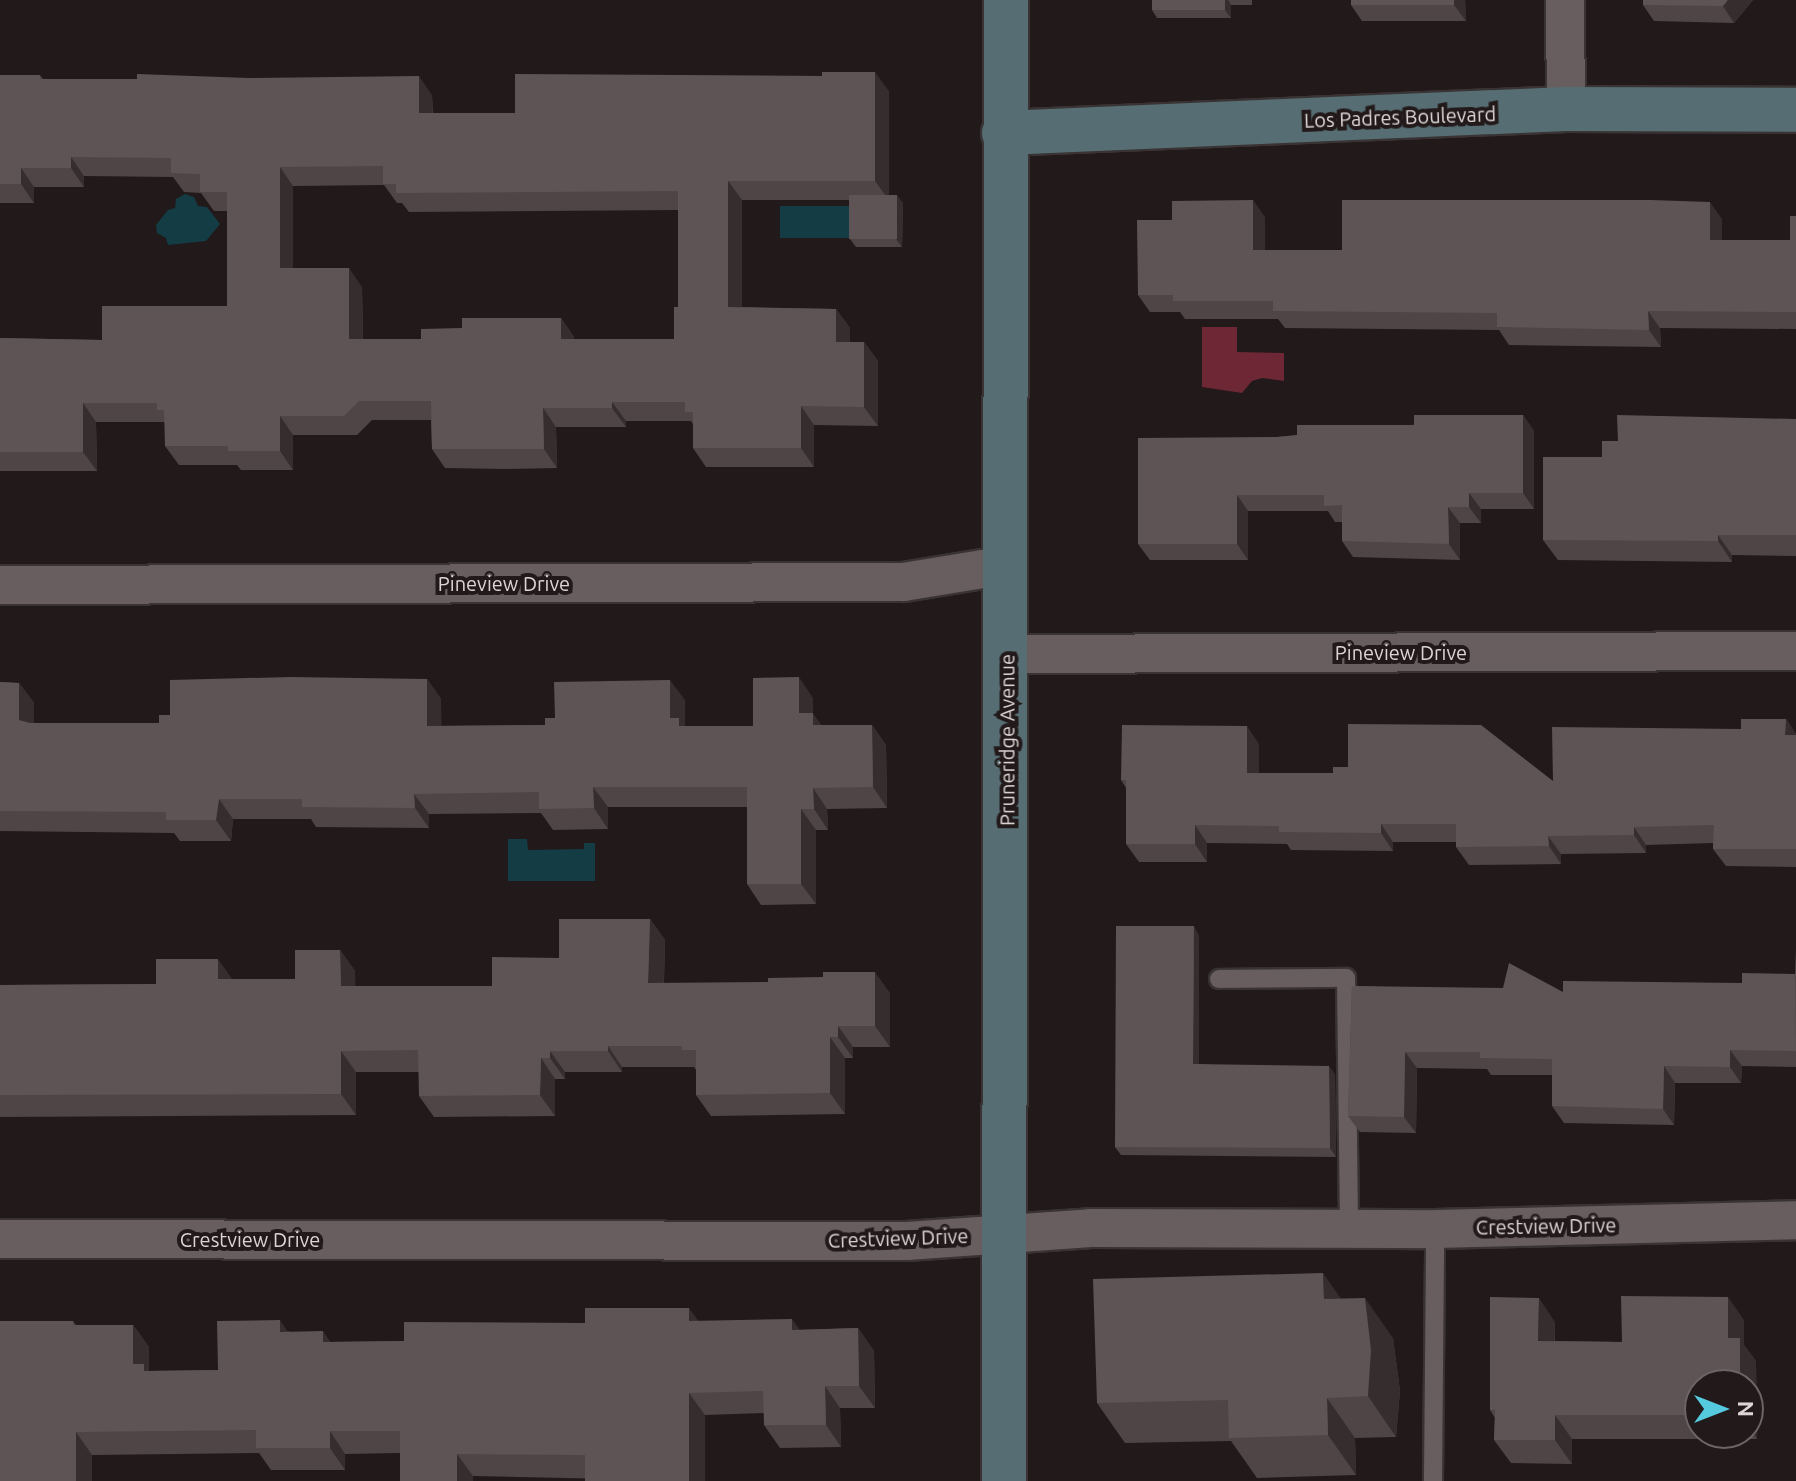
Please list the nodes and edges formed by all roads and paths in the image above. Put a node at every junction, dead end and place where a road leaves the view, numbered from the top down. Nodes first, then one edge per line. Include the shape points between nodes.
1 (1006, 0) edge
2 (1565, 0) edge
3 (1566, 109) junction
4 (1796, 110) edge
5 (1004, 133) junction
6 (1007, 565) junction
7 (0, 585) edge
8 (1796, 651) edge
9 (1007, 654) junction
10 (1219, 979) dead end
11 (1796, 1220) edge
12 (1349, 1226) junction
13 (1435, 1229) junction
14 (1006, 1234) junction
15 (0, 1239) edge
16 (1004, 1481) edge
17 (1433, 1481) edge

1 - 5 main road, Pruneridge Avenue
2 - 3 street
3 - 4 main road, Los Padres Boulevard
3 - 5 main road, Los Padres Boulevard
5 - 6 main road, Pruneridge Avenue
6 - 7 street, Pineview Drive via 904,582
6 - 9 main road, Pruneridge Avenue
8 - 9 street, Pineview Drive
9 - 14 main road, Pruneridge Avenue
10 - 12 lane via 1346,978
11 - 13 street, Crestview Drive
12 - 13 street, Crestview Drive
12 - 14 street, Crestview Drive via 1091,1228
13 - 17 lane
14 - 15 street, Crestview Drive via 907,1241
14 - 16 main road, Pruneridge Avenue

